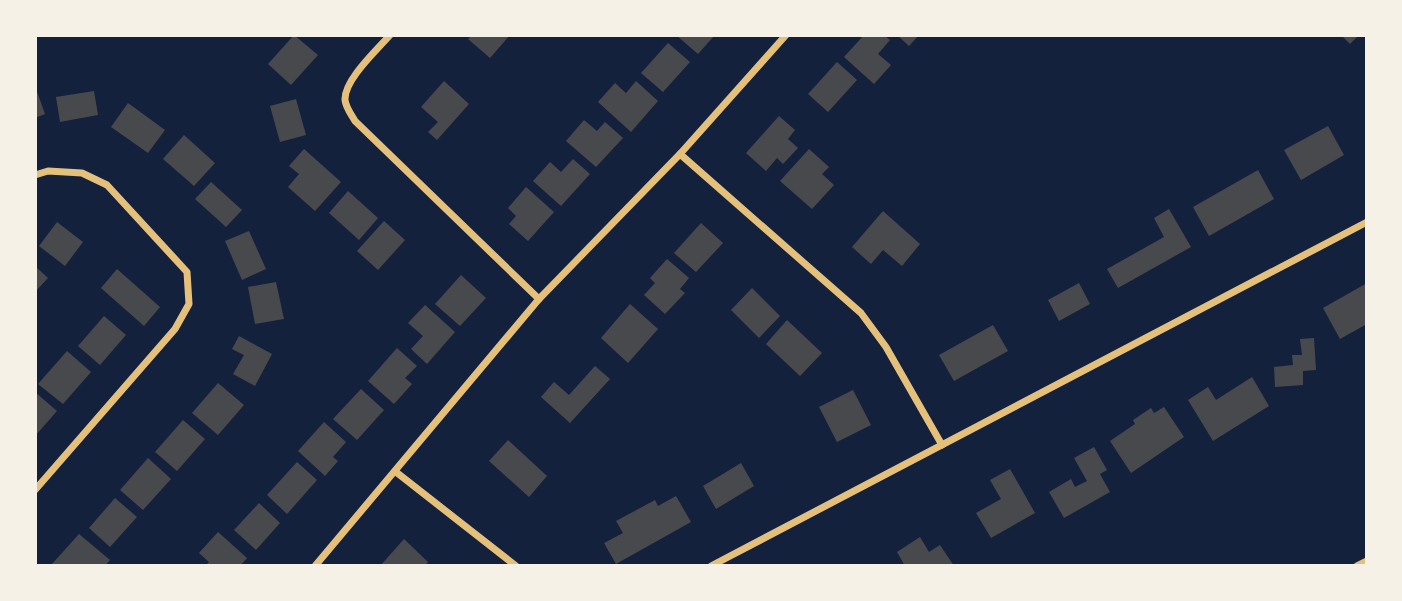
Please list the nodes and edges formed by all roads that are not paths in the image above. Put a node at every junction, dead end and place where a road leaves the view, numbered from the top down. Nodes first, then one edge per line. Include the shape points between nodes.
1 (390, 35) edge
2 (786, 35) edge
3 (680, 154) junction
4 (35, 175) edge
5 (1367, 222) edge
6 (539, 299) junction
7 (942, 445) junction
8 (396, 472) junction
9 (35, 490) edge
10 (1367, 561) edge
11 (315, 566) edge
12 (516, 566) edge
13 (711, 566) edge
14 (1357, 566) edge

1 - 6 street via 350,83 345,102 349,112
2 - 3 street
3 - 6 street
3 - 7 street via 861,313 886,347
4 - 9 street via 82,173 107,185 187,272 189,304 176,329
5 - 7 street
6 - 8 street
7 - 13 street
8 - 11 street
8 - 12 street
10 - 14 street

